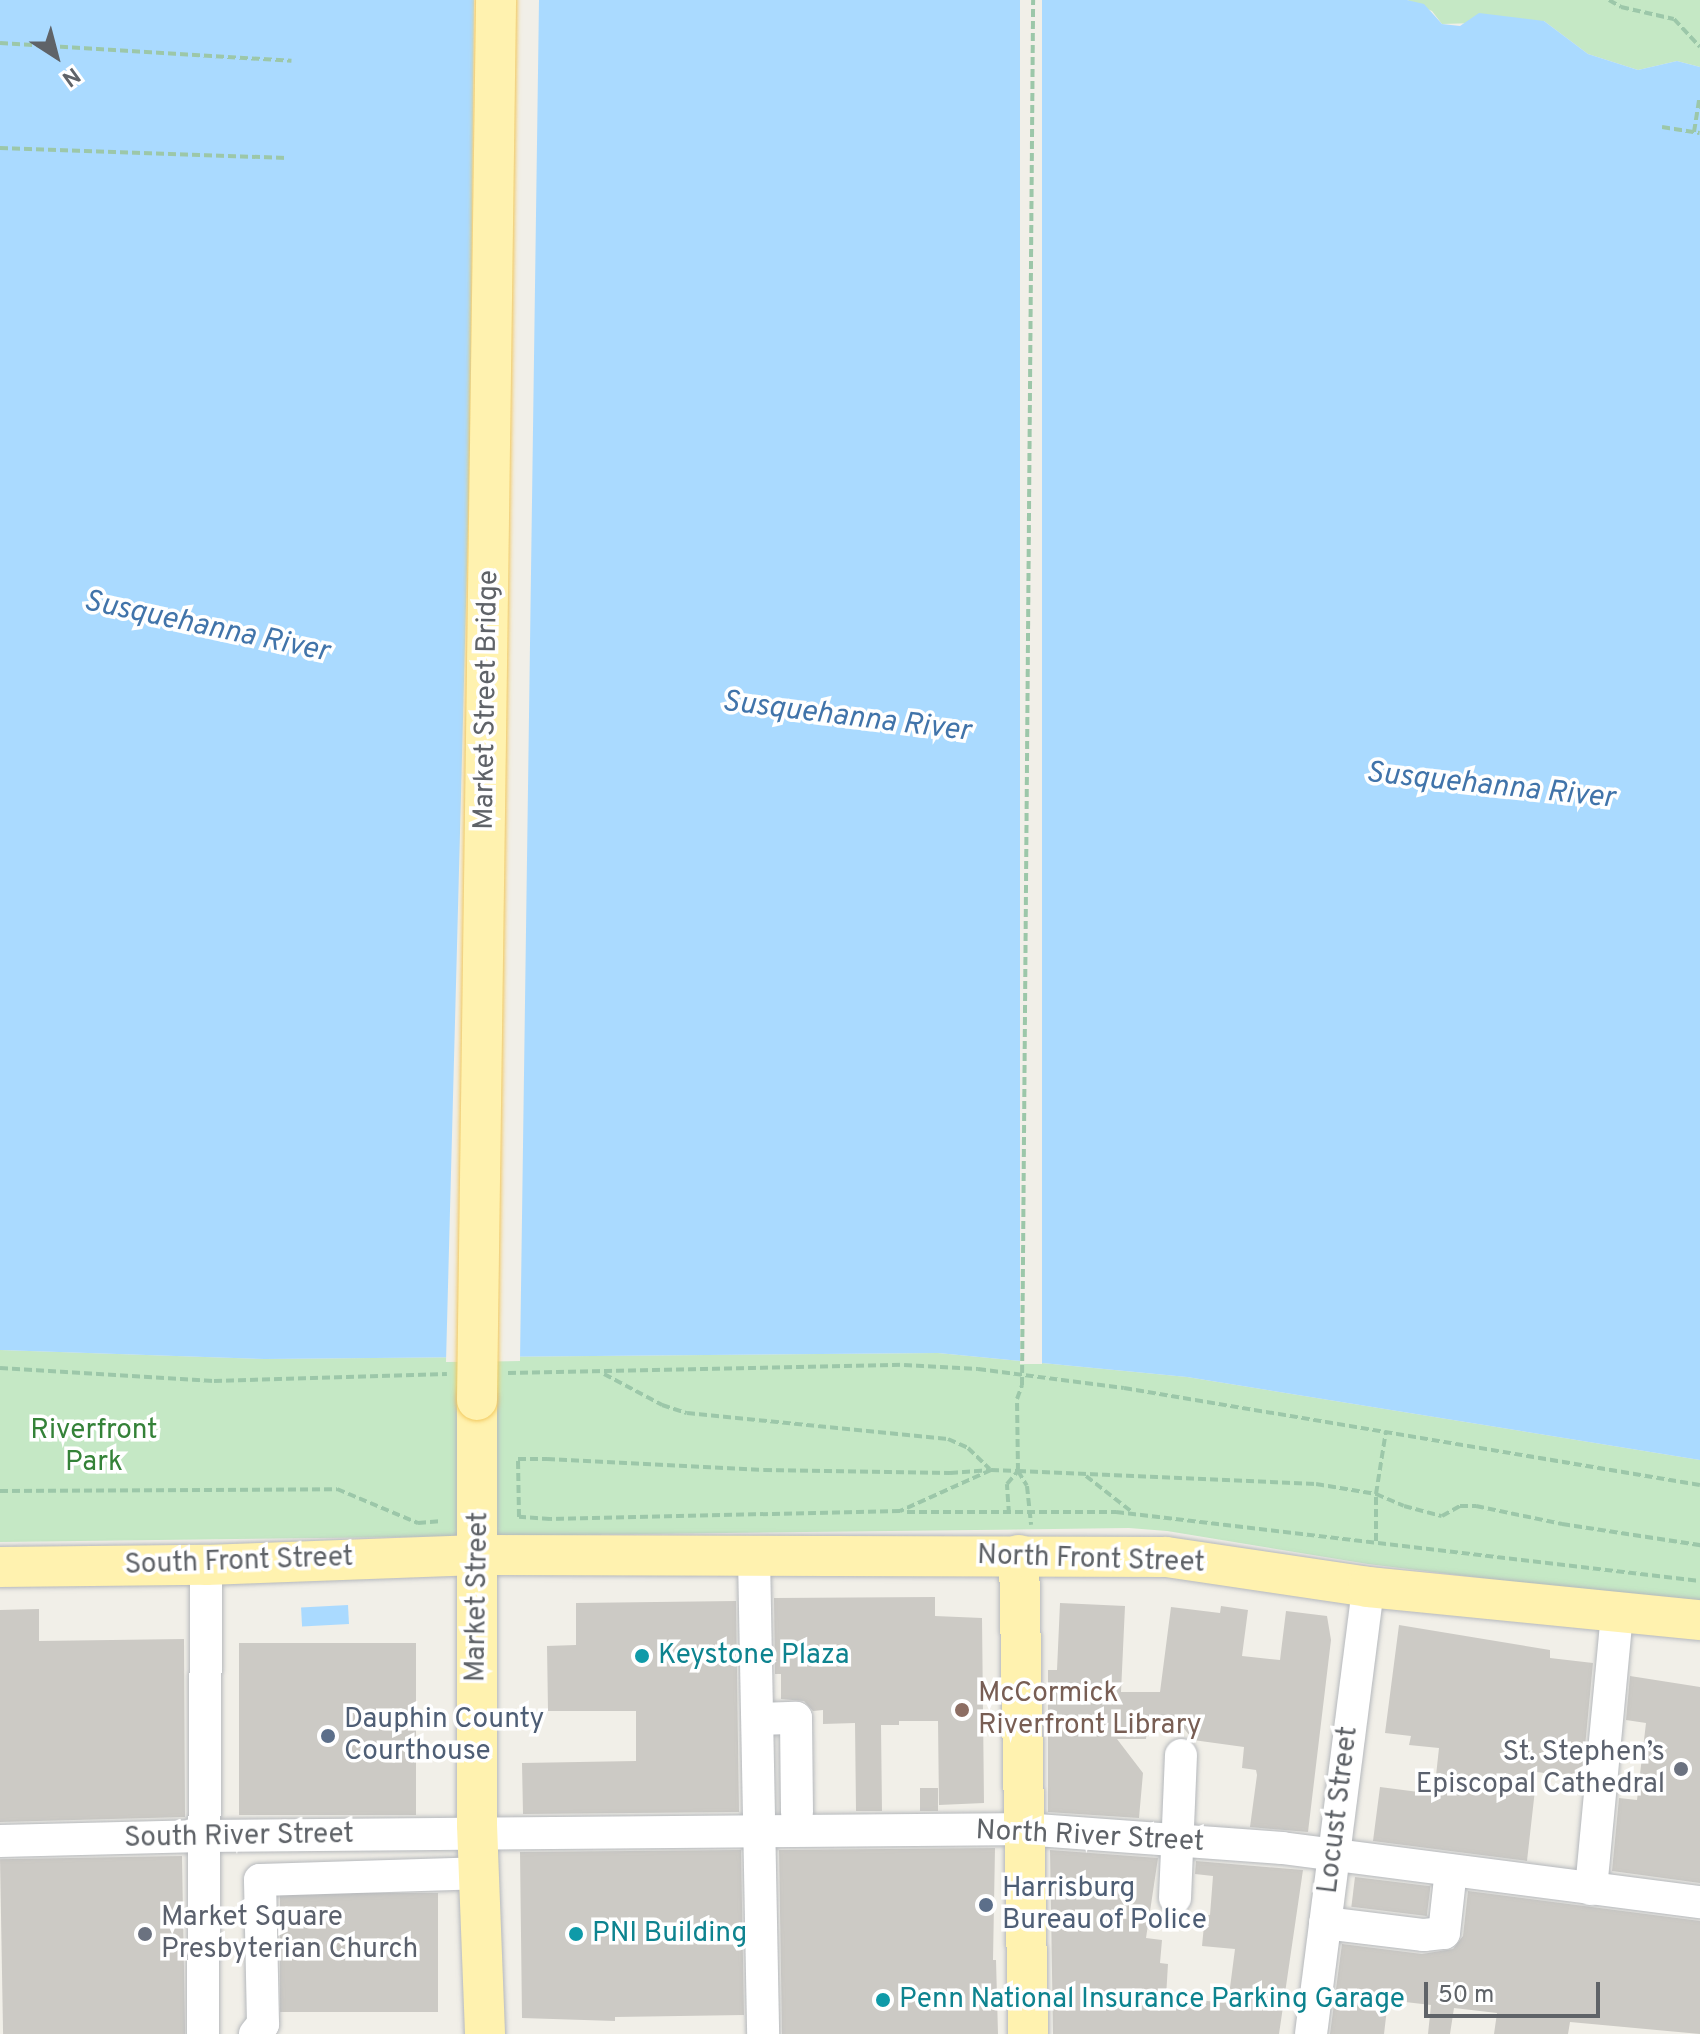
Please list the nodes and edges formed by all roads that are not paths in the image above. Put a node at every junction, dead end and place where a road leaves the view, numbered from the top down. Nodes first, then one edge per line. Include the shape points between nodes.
1 (496, 0) edge
2 (486, 1387) joint
3 (1026, 1542) junction
4 (478, 1555) junction
5 (754, 1557) junction
6 (206, 1565) junction
7 (0, 1567) edge
8 (1368, 1587) junction
9 (1617, 1613) junction
10 (1700, 1620) edge
11 (759, 1719) junction
12 (1181, 1755) dead end
13 (797, 1812) dead end
14 (1023, 1829) junction
15 (762, 1832) junction
16 (203, 1836) junction
17 (1177, 1840) junction
18 (0, 1841) edge
19 (478, 1854) junction
20 (1334, 1855) junction
21 (1451, 1870) junction
22 (1591, 1889) junction
23 (1175, 1898) dead end
24 (1700, 1902) edge
25 (1325, 1923) junction
26 (203, 2034) edge
27 (255, 2034) edge
28 (485, 2034) edge
29 (763, 2034) edge
30 (1028, 2034) edge
31 (1311, 2034) edge

1 - 2 main road, Market Street Bridge, bridge
2 - 4 main road, Market Street
3 - 5 main road, North Front Street
3 - 8 main road, North Front Street
3 - 14 main road
4 - 5 main road, North Front Street
4 - 6 main road, South Front Street
4 - 19 main road, Market Street
5 - 11 street
6 - 7 main road, South Front Street
6 - 16 street
8 - 9 main road, North Front Street
8 - 20 street, Locust Street
9 - 10 main road, North Front Street
9 - 22 street
11 - 13 street via 796,1718
11 - 15 street
12 - 17 street
14 - 15 street, North River Street
14 - 17 street, North River Street
14 - 30 main road
15 - 19 street, North River Street
15 - 29 street
16 - 18 street, South River Street
16 - 19 street, South River Street
16 - 26 street
17 - 20 street, North River Street
17 - 23 street
19 - 27 street via 260,1880 263,2024
19 - 28 main road, Market Street
20 - 21 street, North River Street
20 - 25 street, Locust Street
21 - 22 street, North River Street
21 - 25 street via 1444,1933
22 - 24 street, North River Street
25 - 31 street, Locust Street

